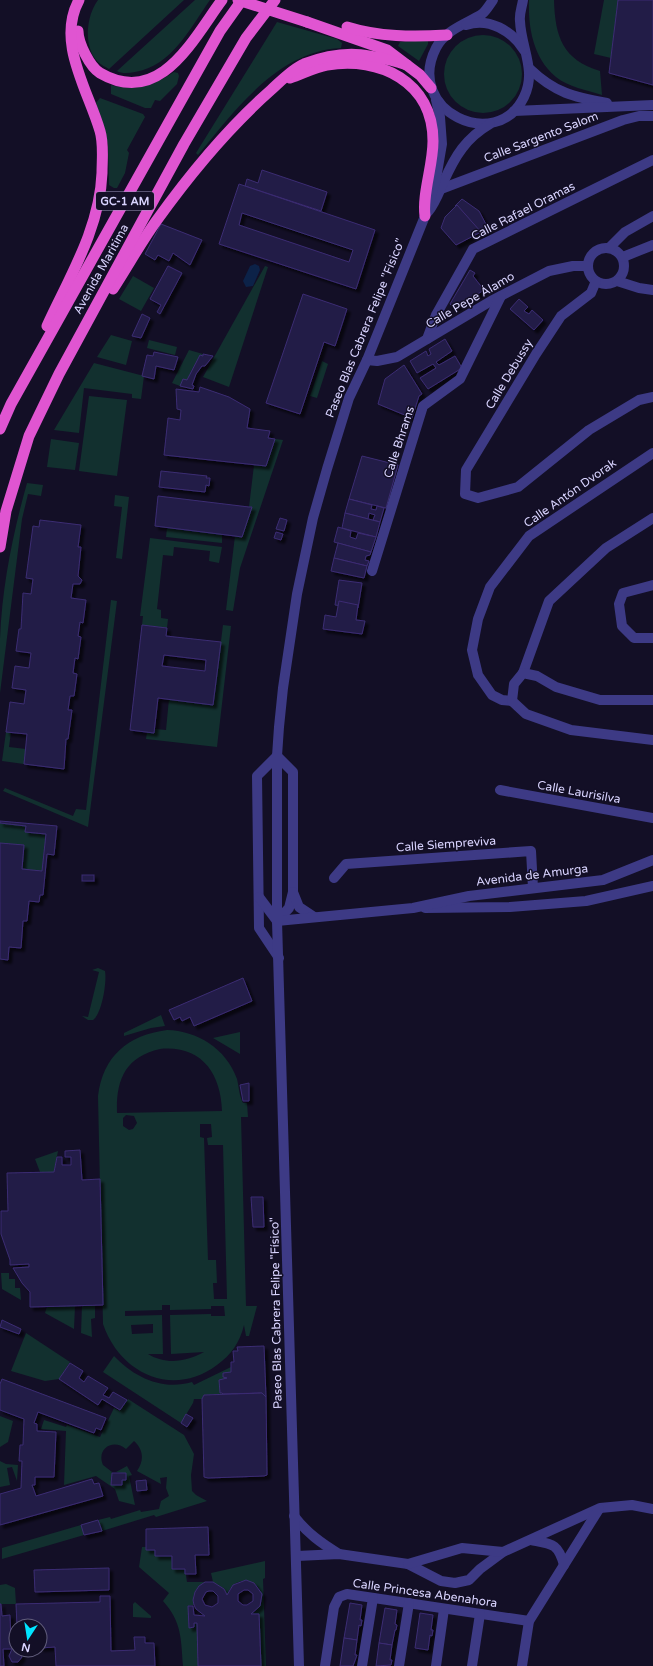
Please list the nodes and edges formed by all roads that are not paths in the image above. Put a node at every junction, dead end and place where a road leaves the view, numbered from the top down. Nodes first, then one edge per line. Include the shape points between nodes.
1 (79, 0) edge
2 (86, 0) edge
3 (222, 0) edge
4 (238, 0) edge
5 (242, 0) edge
6 (261, 0) edge
7 (275, 0) edge
8 (493, 0) edge
9 (523, 0) edge
10 (308, 19) junction
11 (457, 28) junction
12 (447, 35) junction
13 (526, 52) junction
14 (407, 65) junction
15 (530, 69) junction
16 (282, 81) junction
17 (431, 88) junction
18 (436, 100) junction
19 (653, 105) edge
20 (619, 106) junction
21 (514, 111) junction
22 (653, 116) edge
23 (493, 122) junction
24 (653, 160) edge
25 (441, 189) junction
26 (425, 216) junction
27 (653, 216) edge
28 (653, 246) edge
29 (609, 248) junction
30 (622, 257) junction
31 (588, 266) junction
32 (596, 281) junction
33 (617, 281) junction
34 (653, 290) edge
35 (500, 296) junction
36 (428, 339) junction
37 (367, 360) junction
38 (59, 374) junction
39 (653, 397) edge
40 (10, 404) junction
41 (0, 429) edge
42 (653, 453) edge
43 (653, 518) edge
44 (0, 547) edge
45 (372, 571) dead end
46 (653, 585) edge
47 (653, 638) edge
48 (523, 673) junction
49 (512, 700) junction
50 (653, 700) edge
51 (653, 740) edge
52 (277, 756) junction
53 (500, 790) dead end
54 (653, 818) edge
55 (653, 860) edge
56 (334, 878) dead end
57 (653, 886) edge
58 (533, 888) junction
59 (294, 892) junction
60 (259, 897) junction
61 (413, 908) junction
62 (314, 917) junction
63 (277, 921) junction
64 (279, 959) junction
65 (600, 1508) junction
66 (653, 1509) edge
67 (294, 1516) junction
68 (531, 1540) junction
69 (503, 1552) junction
70 (339, 1554) junction
71 (297, 1556) junction
72 (408, 1564) junction
73 (564, 1565) junction
74 (372, 1598) junction
75 (409, 1603) junction
76 (444, 1609) junction
77 (480, 1614) junction
78 (529, 1621) junction
79 (299, 1666) edge
80 (325, 1666) edge
81 (362, 1666) edge
82 (399, 1666) edge
83 (436, 1666) edge
84 (472, 1666) edge
85 (522, 1666) edge

1 - 40 highway via 70,32 73,56 100,132 102,175 92,227
2 - 3 highway via 78,21 80,46 99,72 110,78 137,82 150,80 173,66
4 - 10 highway, bridge
5 - 40 highway, Avenida Maritima / GC-1 AM via 220,31
6 - 10 highway
7 - 38 highway, Avenida Maritima / GC-1 AM via 246,38 184,144
8 - 11 street via 483,13
9 - 13 street via 520,20
10 - 12 highway via 359,31 407,37
10 - 14 highway via 387,50
11 - 12 street
11 - 13 street via 477,23 497,26 509,32
12 - 17 street via 437,46 431,59
13 - 15 street
14 - 16 highway via 378,56 345,53 302,65
14 - 17 highway
15 - 20 street via 549,86 576,98
15 - 21 street via 527,92
16 - 26 highway via 325,65 346,62 384,68 414,88 430,119 433,141 431,171 423,205
16 - 38 highway via 247,112 214,148 157,220
17 - 18 street
18 - 23 street via 447,112 461,120 477,124
18 - 26 street via 442,133 441,156
19 - 20 street
20 - 21 street
21 - 23 street
22 - 25 street, Calle Sargento Salom via 622,120
23 - 25 street via 466,142 454,160
24 - 36 street, Calle Rafael Oramas via 473,249 436,315
25 - 26 street via 436,202
26 - 37 street, Paseo Blas Cabrera Felipe "Físico"
27 - 29 street via 625,232
28 - 30 street
29 - 30 street
29 - 31 street via 592,254
30 - 33 street via 625,268
31 - 32 street
31 - 35 street, Calle Pepe Álamo via 549,271
32 - 33 street via 607,284
32 - 39 street, Calle Debussy via 592,293 561,316 536,354 466,470 466,494 478,498 518,487 589,430 639,400
33 - 34 street
35 - 36 street, Calle Pepe Álamo
35 - 45 street, Calle Bhrams via 460,379 423,406
36 - 37 street, Calle Pepe Álamo via 388,360
37 - 52 street, Paseo Blas Cabrera Felipe "Físico" via 346,405 307,546 283,688
38 - 44 highway, Avenida Maritima / GC-1 AM via 29,436 6,512
40 - 41 highway, Avenida Maritima / GC-1 AM
42 - 49 street, Calle Antón Dvorak via 529,536 490,587 478,619 472,650 478,675 492,695 502,700
43 - 48 street via 606,548 549,601
46 - 47 street via 623,593 619,604 622,626 634,638
48 - 49 street via 514,684
48 - 50 street via 537,676 556,687 600,700
49 - 51 street via 526,714 570,730
52 - 59 street via 293,772
52 - 60 street via 257,776
52 - 63 street, Paseo Blas Cabrera Felipe "Físico"
53 - 54 street, Calle Laurisilva
55 - 58 street, Avenida de Amurga via 603,880
56 - 58 street, Calle Siempreviva via 346,864 531,851
57 - 61 street, Avenida de Amurga via 586,901 510,907
58 - 61 street, Avenida de Amurga via 469,896
59 - 62 street via 299,907
59 - 63 street via 289,908
60 - 63 street
60 - 64 street via 259,928
61 - 62 street, Avenida de Amurga
62 - 63 street, Avenida de Amurga
63 - 64 street, Paseo Blas Cabrera Felipe "Físico"
64 - 67 street, Paseo Blas Cabrera Felipe "Físico"
65 - 66 street via 632,1505
65 - 68 street
65 - 73 street
67 - 70 street via 317,1541
67 - 71 street, Paseo Blas Cabrera Felipe "Físico"
68 - 69 street
68 - 73 street via 552,1544 560,1551
69 - 72 street via 462,1548
69 - 72 street via 469,1580 455,1583 441,1581
70 - 71 street
70 - 72 street
71 - 79 street, Paseo Blas Cabrera Felipe "Físico"
73 - 78 street
74 - 75 street, Calle Princesa Abenahora
74 - 80 street, Calle Princesa Abenahora via 346,1594 339,1597 334,1607
74 - 81 street
75 - 76 street, Calle Princesa Abenahora
75 - 82 street
76 - 77 street, Calle Princesa Abenahora
76 - 83 street
77 - 78 street, Calle Princesa Abenahora
77 - 84 street
78 - 85 street

